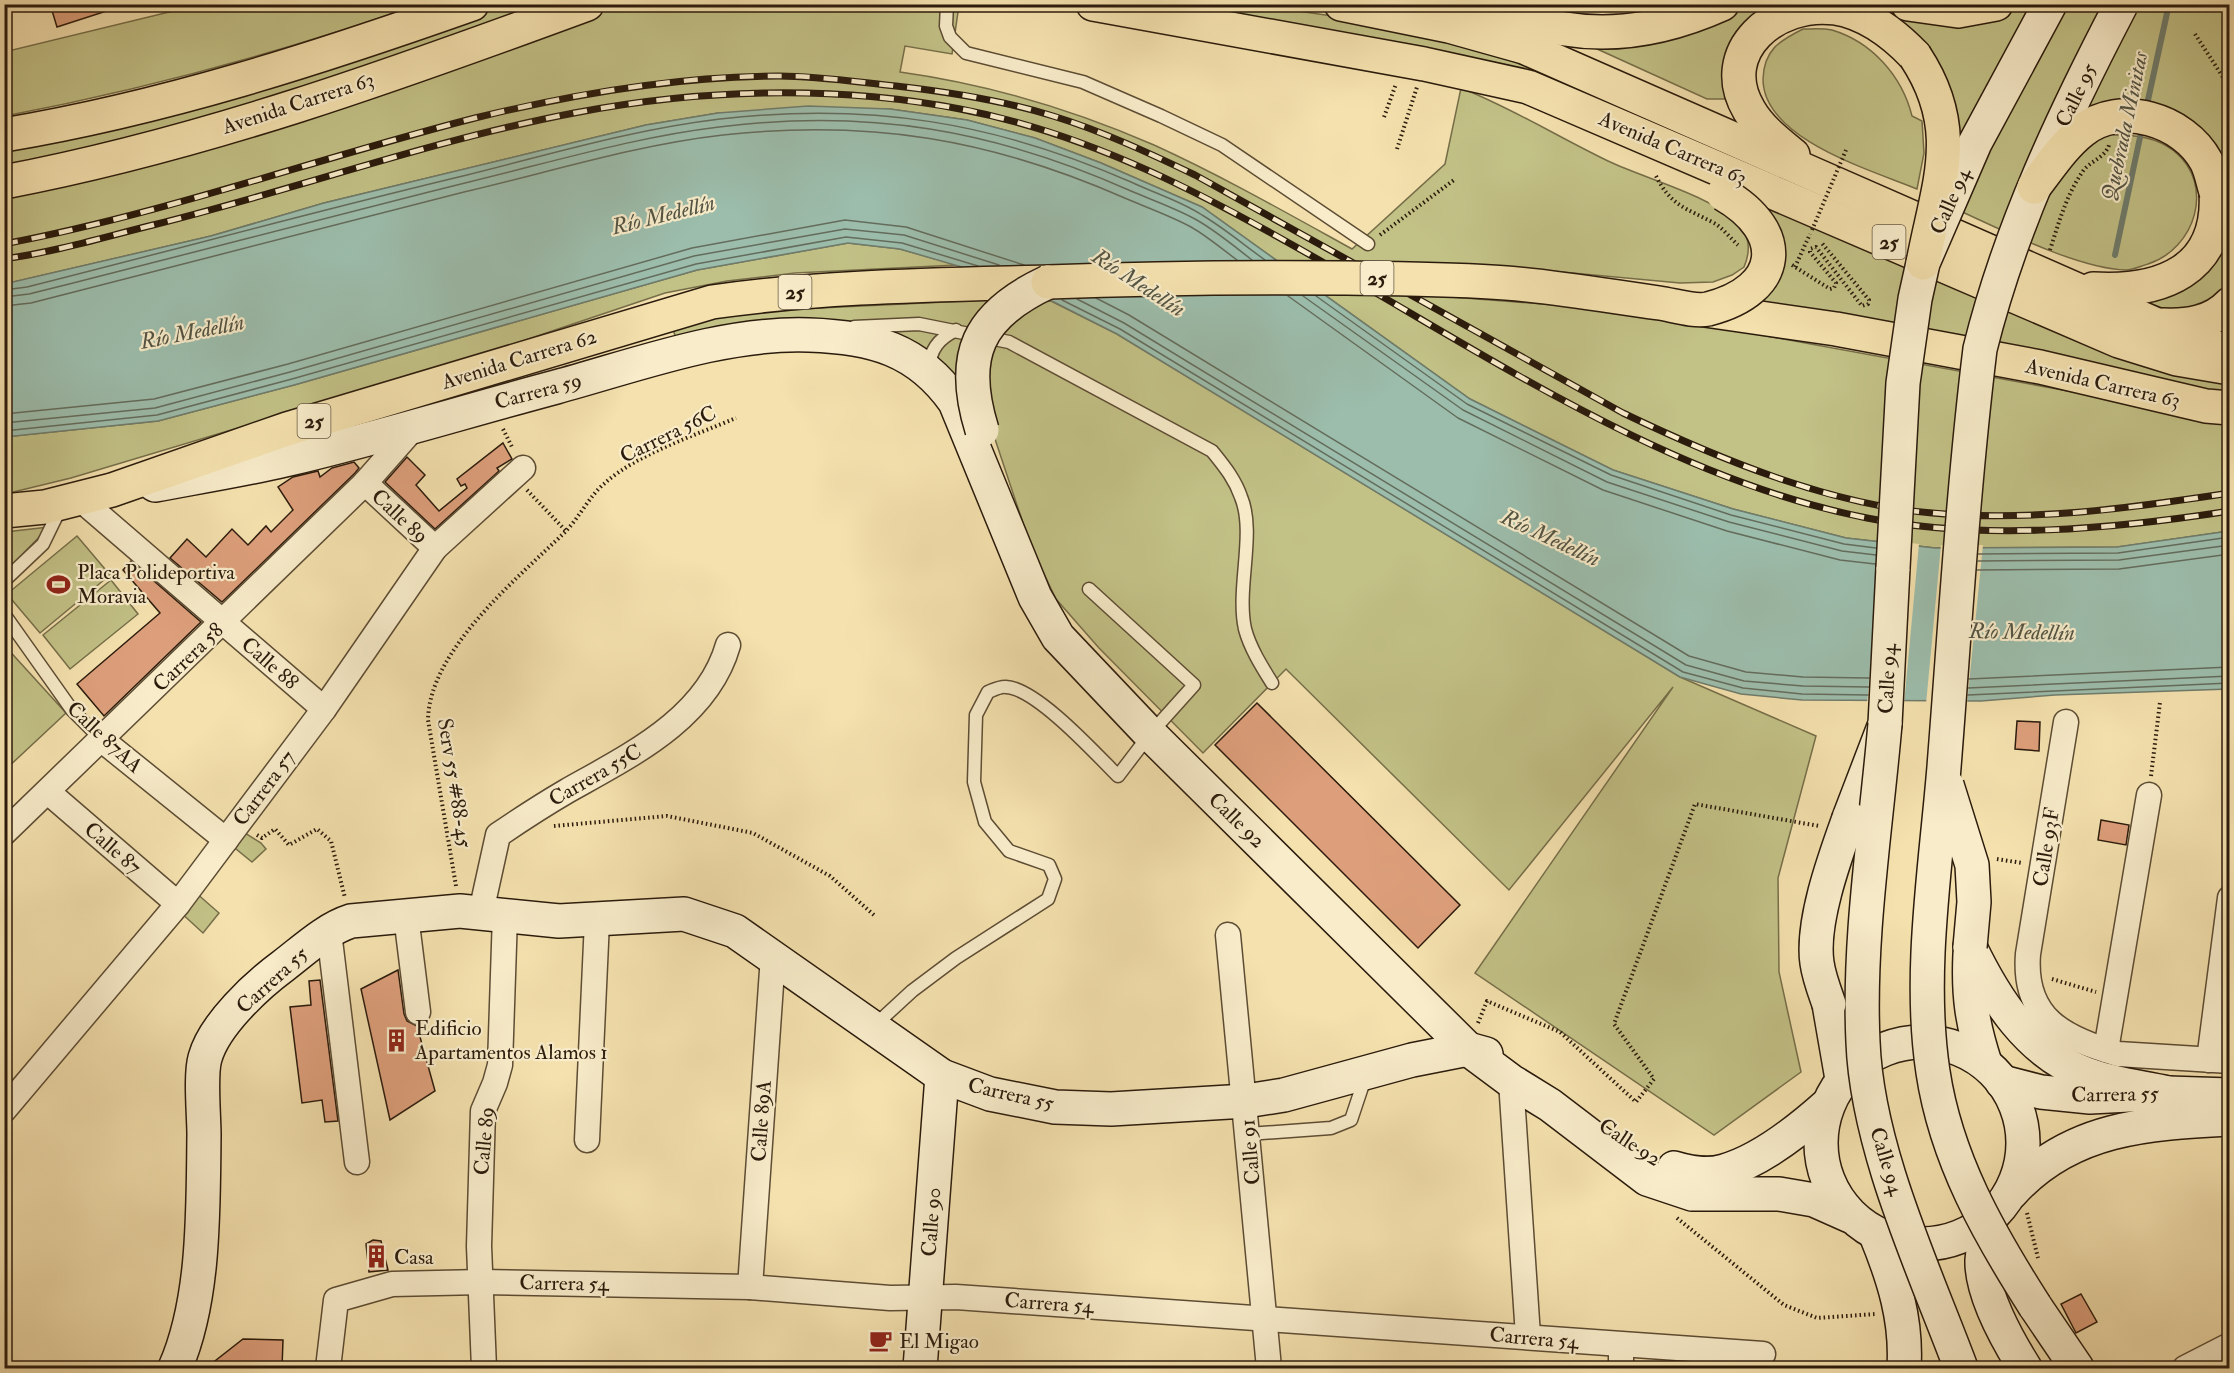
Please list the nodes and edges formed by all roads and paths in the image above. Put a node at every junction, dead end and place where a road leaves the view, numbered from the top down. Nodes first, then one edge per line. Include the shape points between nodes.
1 (472, 4) edge
2 (587, 4) edge
3 (947, 4) edge
4 (1094, 4) edge
5 (1341, 4) edge
6 (1411, 4) edge
7 (1722, 4) edge
8 (1996, 4) edge
9 (2050, 4) edge
10 (2121, 4) edge
11 (1918, 7) edge
12 (2195, 34) dead end
13 (1414, 62) junction
14 (2229, 88) edge
15 (1554, 97) junction
16 (1384, 117) dead end
17 (4, 135) edge
18 (2109, 145) dead end
19 (1397, 148) dead end
20 (1846, 150) dead end
21 (1821, 177) junction
22 (1454, 180) dead end
23 (4, 182) edge
24 (2034, 187) junction
25 (1812, 230) junction
26 (1368, 244) joint
27 (2049, 254) dead end
28 (1923, 263) junction
29 (1795, 267) dead end
30 (1048, 282) junction
31 (1836, 283) dead end
32 (2078, 288) junction
33 (2229, 304) edge
34 (1705, 310) junction
35 (2157, 325) junction
36 (956, 330) junction
37 (808, 335) junction
38 (2229, 353) edge
39 (2229, 368) edge
40 (930, 372) junction
41 (2229, 408) edge
42 (736, 418) dead end
43 (499, 420) dead end
44 (417, 424) junction
45 (974, 428) junction
46 (519, 472) junction
47 (365, 483) junction
48 (71, 501) junction
49 (4, 512) edge
50 (566, 531) junction
51 (435, 548) junction
52 (4, 581) edge
53 (1089, 590) dead end
54 (4, 614) edge
55 (224, 623) junction
56 (728, 645) dead end
57 (1272, 683) dead end
58 (2160, 702) dead end
59 (324, 709) junction
60 (2066, 722) dead end
61 (1885, 724) junction
62 (1149, 734) junction
63 (102, 740) junction
64 (1943, 771) junction
65 (48, 792) junction
66 (2149, 795) joint
67 (552, 826) dead end
68 (1822, 827) dead end
69 (232, 831) junction
70 (4, 833) edge
71 (1995, 858) dead end
72 (2030, 865) dead end
73 (2229, 898) edge
74 (178, 904) junction
75 (482, 912) junction
76 (406, 916) junction
77 (875, 916) dead end
78 (597, 921) junction
79 (340, 927) junction
80 (1228, 935) dead end
81 (773, 956) junction
82 (1977, 980) junction
83 (418, 1012) dead end
84 (872, 1028) junction
85 (1472, 1038) junction
86 (2106, 1050) junction
87 (2219, 1060) edge
88 (1368, 1072) junction
89 (1993, 1072) junction
90 (942, 1076) junction
91 (1511, 1081) junction
92 (1834, 1093) junction
93 (2168, 1093) junction
94 (1245, 1101) junction
95 (4, 1110) edge
96 (2229, 1114) edge
97 (1248, 1134) junction
98 (587, 1140) dead end
99 (357, 1162) dead end
100 (2001, 1206) junction
101 (1676, 1217) dead end
102 (1863, 1225) junction
103 (482, 1282) junction
104 (750, 1287) junction
105 (926, 1297) junction
106 (1883, 1314) dead end
107 (1265, 1318) junction
108 (1528, 1336) junction
109 (2229, 1345) edge
110 (1763, 1354) dead end
111 (1621, 1357) edge
112 (175, 1368) edge
113 (328, 1368) edge
114 (484, 1368) edge
115 (920, 1368) edge
116 (1269, 1368) edge
117 (1904, 1368) edge
118 (1961, 1368) edge
119 (2025, 1368) edge
120 (2077, 1368) edge
121 (2185, 1368) edge

1 - 17 highway, Avenida Carrera 63 via 176,99
2 - 23 highway, Avenida Carrera 63 via 261,116 129,154
3 - 26 lane via 950,37 966,53 1083,82 1161,116 1222,146
4 - 13 highway, Avenida Carrera 63 / 25
5 - 21 highway, Avenida Carrera 63 / 25 via 1449,26 1524,47
6 - 7 highway via 1532,17 1565,29 1627,31 1668,24
8 - 11 highway via 1958,11
9 - 28 main road, Calle 94, bridge via 1975,143
10 - 24 main road, Calle 95, bridge
12 - 14 path
13 - 15 highway, Avenida Carrera 63 / 25 via 1500,80
13 - 16 path
13 - 19 path
15 - 34 highway, bridge via 1738,203 1761,225 1767,258 1761,280 1751,291
15 - 39 highway, Avenida Carrera 63 / 25 via 2119,341 2177,359
18 - 27 path via 2107,152 2085,168 2064,203
20 - 25 path, bridge
21 - 28 highway, bridge via 1771,137 1748,108 1739,76 1744,51 1755,34 1773,18 1792,9 1814,6 1860,15 1883,27 1916,56 1936,92 1945,135 1944,157
21 - 32 highway, Avenida Carrera 63 / 25
22 - 26 path
24 - 32 highway, bridge via 2083,129 2127,115 2148,117 2188,138 2206,161 2216,192 2217,218 2207,245 2188,268 2159,284 2137,290
24 - 64 main road, bridge via 1993,295 1980,349
25 - 29 path
25 - 31 path via 1869,300 1868,304 1862,306 1813,247 1810,252
28 - 61 main road, Calle 94, bridge via 1903,383
30 - 34 highway, Avenida Carrera 63 / 25, bridge via 1248,277 1445,279 1559,288
30 - 45 main road, Calle 92, bridge via 997,313 979,342 971,378
30 - 48 highway, Avenida Carrera 62 / 25 via 769,294 712,302 287,429
32 - 35 highway, Avenida Carrera 63 / 25
33 - 35 highway via 2211,318 2196,323
34 - 41 highway, Avenida Carrera 63 / 25 via 1836,329 2040,367
35 - 38 highway, Avenida Carrera 63 / 25
36 - 37 lane via 919,324 860,326
36 - 40 lane via 942,337 934,347
36 - 57 lane via 1010,342 1030,351 1212,451 1230,473 1243,499 1246,529 1241,590 1246,630
37 - 40 main road, Carrera 59 via 871,343 920,363
37 - 44 main road, Carrera 59 via 728,342
40 - 45 main road, Carrera 59
42 - 50 path, Carrera 56C via 652,454 604,483
43 - 46 path
44 - 47 street, Carrera 58
44 - 48 main road, Carrera 59 via 285,460
45 - 62 main road, Calle 92 via 1026,575 1058,637
46 - 50 path
46 - 51 street, Carrera 57
47 - 51 street, Calle 89
47 - 55 street, Carrera 58
48 - 49 highway, Avenida Carrera 62 / 25
48 - 52 lane via 43,544
48 - 55 street, Calle 88
50 - 75 path, Serv 55 #88-45 via 497,595 445,664 428,700 428,720
51 - 59 street, Carrera 57
53 - 62 lane via 1194,685
54 - 63 lane, Calle 87AA via 72,710
55 - 59 street, Calle 88
55 - 63 street, Carrera 58
56 - 75 street, Carrera 55C via 723,665 694,705 648,745 542,805 498,835
58 - 66 path
59 - 69 street, Carrera 57
60 - 86 street, Calle 93F via 2027,972 2029,993 2048,1020 2080,1042
61 - 92 main road, bridge via 1826,887 1817,942 1816,962 1829,1004
61 - 118 main road, Calle 94, bridge via 1864,965 1863,1044 1873,1113 1894,1190
62 - 84 lane via 1118,776 1031,696 1006,687 988,692 976,716 974,782 985,822 1009,851 1049,865 1055,879 1048,899 956,958
62 - 85 main road, Calle 92
63 - 65 street, Carrera 58
63 - 69 street, Calle 87AA
64 - 82 main road, bridge via 1972,865 1970,947
64 - 120 main road, bridge via 1928,972 1933,1072 1966,1185 2007,1263
65 - 70 street, Carrera 58
65 - 74 street, Calle 87
66 - 86 street
67 - 77 path via 667,816 753,833 830,876
68 - 85 path via 1695,804 1614,1024 1654,1079 1636,1102 1560,1032 1488,1000
69 - 74 street, Carrera 57
69 - 79 path via 262,838 275,829 289,845 317,829 331,841
71 - 72 path
73 - 87 street
74 - 95 street, Carrera 57
75 - 76 main road, Carrera 55
75 - 78 main road, Carrera 55
75 - 103 street, Calle 89 via 501,1043 500,1065 483,1111 479,1246
76 - 79 main road, Carrera 55
76 - 83 street
78 - 81 main road, Carrera 55 via 684,914 735,931
78 - 98 street
79 - 99 street
79 - 112 main road, Carrera 55 via 276,971 243,1002 216,1036 204,1059 203,1214 197,1286
80 - 94 street, Calle 91
81 - 84 main road, Carrera 55
81 - 104 street, Calle 89A
82 - 89 main road via 1972,1025
82 - 93 main road via 2029,1038 2057,1059 2086,1074
84 - 90 main road, Carrera 55
85 - 88 main road, Carrera 55
85 - 91 main road, Calle 92
85 - 92 main road, Calle 92 via 1530,1072 1657,1164 1695,1174 1724,1172 1742,1164 1802,1127
86 - 87 street
88 - 94 main road, Carrera 55 via 1284,1095
88 - 97 lane via 1351,1120 1330,1128
89 - 92 main road via 1957,1047 1926,1041 1894,1044 1866,1057
89 - 93 main road, Carrera 55 via 2040,1092 2081,1097
89 - 100 main road via 2018,1110 2023,1139 2021,1167
90 - 94 main road, Carrera 55 via 990,1094 1054,1107
90 - 105 main road, Calle 90
91 - 102 main road, Calle 92 via 1550,1105 1647,1179 1692,1194 1779,1194 1814,1200
91 - 108 street
92 - 102 main road via 1820,1135 1822,1165 1832,1192
93 - 96 main road, Carrera 55
94 - 97 street, Calle 91
96 - 100 main road, Carrera 55 via 2146,1124 2096,1136 2041,1165
97 - 107 street, Calle 91
100 - 102 main road via 1965,1236 1936,1245 1905,1244
100 - 119 main road via 1984,1244 1984,1283 2011,1347
101 - 106 path via 1784,1305 1817,1318
102 - 117 main road via 1899,1300 1905,1329
103 - 104 street, Carrera 54
103 - 113 street, Carrera 54 via 392,1284 336,1300
103 - 114 street, Calle 89
104 - 105 street, Carrera 54 via 890,1298
105 - 107 street, Carrera 54
105 - 115 main road, Calle 90
107 - 108 street, Carrera 54
107 - 116 street, Calle 91
108 - 111 street, Carrera 54
109 - 121 street
110 - 111 street, Carrera 54

